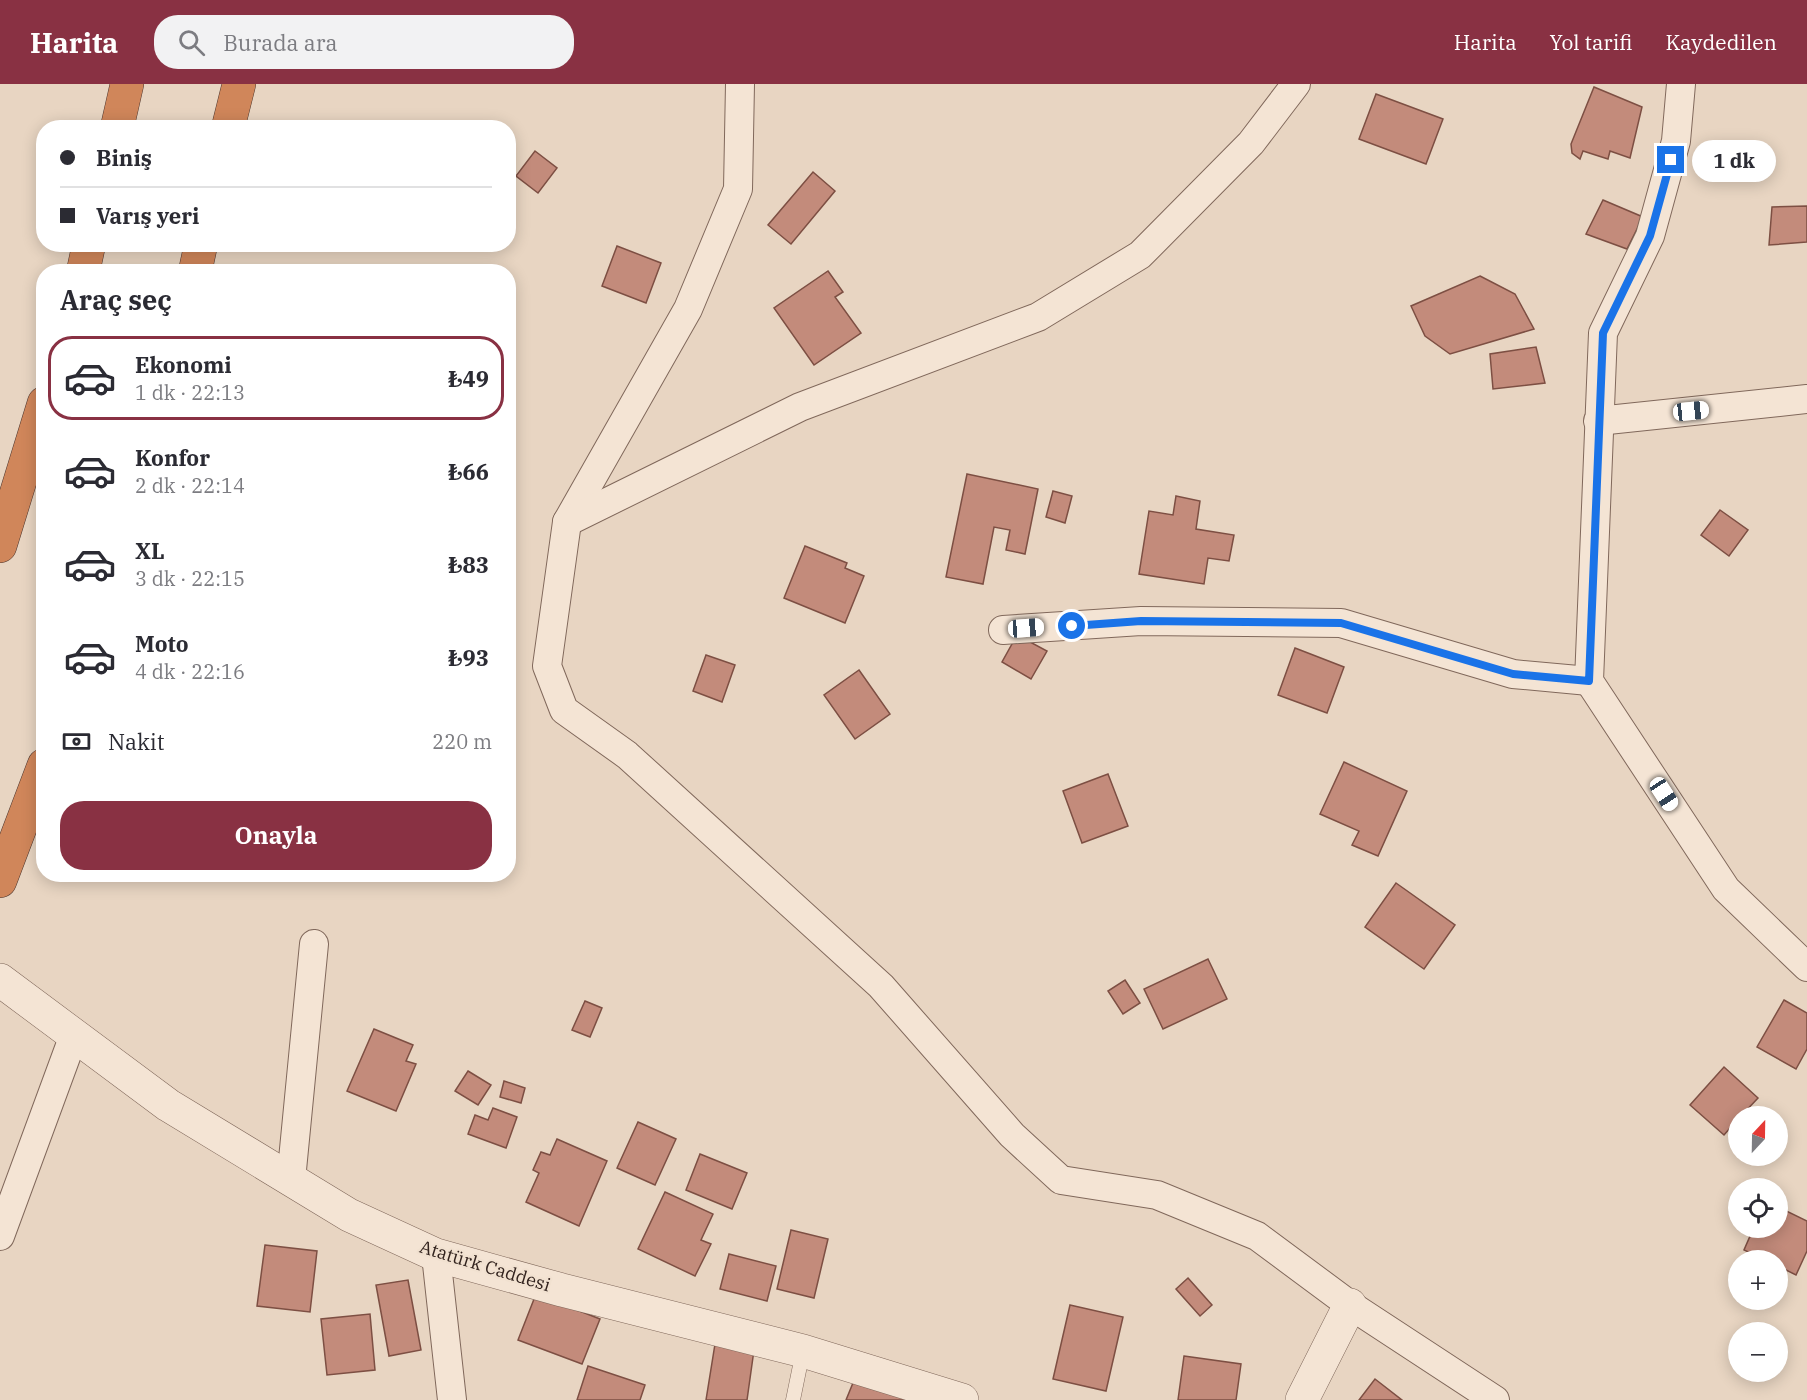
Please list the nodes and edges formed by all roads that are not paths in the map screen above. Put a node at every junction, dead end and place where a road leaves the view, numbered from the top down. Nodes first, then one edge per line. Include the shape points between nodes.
1 (127, 84) edge
2 (238, 84) edge
3 (740, 84) edge
4 (1296, 84) edge
5 (1681, 84) edge
6 (119, 120) edge
7 (230, 120) edge
8 (1807, 399) edge
9 (1598, 422) junction
10 (36, 429) edge
11 (567, 522) junction
12 (0, 546) edge
13 (1003, 630) dead end
14 (1589, 681) junction
15 (36, 786) edge
16 (0, 881) edge
17 (314, 944) dead end
18 (1807, 967) edge
19 (0, 980) edge
20 (74, 1035) junction
21 (291, 1180) junction
22 (0, 1236) edge
23 (436, 1255) junction
24 (1350, 1305) junction
25 (803, 1351) junction
26 (452, 1400) edge
27 (793, 1400) edge
28 (962, 1400) edge
29 (1302, 1400) edge
30 (1495, 1400) edge

1 - 6 highway
2 - 7 highway
3 - 11 street via 738,189 688,309
4 - 11 street via 1251,143 1140,255 1059,305 1038,317 800,407
5 - 9 street via 1676,141 1650,236 1603,333
8 - 9 street
9 - 14 street
10 - 12 highway
11 - 24 street via 547,666 564,710 627,755 881,986 1012,1135 1060,1180 1157,1195 1257,1236
13 - 14 street via 1141,621 1341,623 1513,674
14 - 18 street via 1726,889
15 - 16 highway
17 - 21 street
19 - 20 street, Atatürk Caddesi
20 - 21 street, Atatürk Caddesi via 168,1106
20 - 22 street
21 - 23 street, Atatürk Caddesi via 349,1215
23 - 25 street, Atatürk Caddesi
23 - 26 street
24 - 29 street
24 - 30 street
25 - 27 lane
25 - 28 street, Atatürk Caddesi

